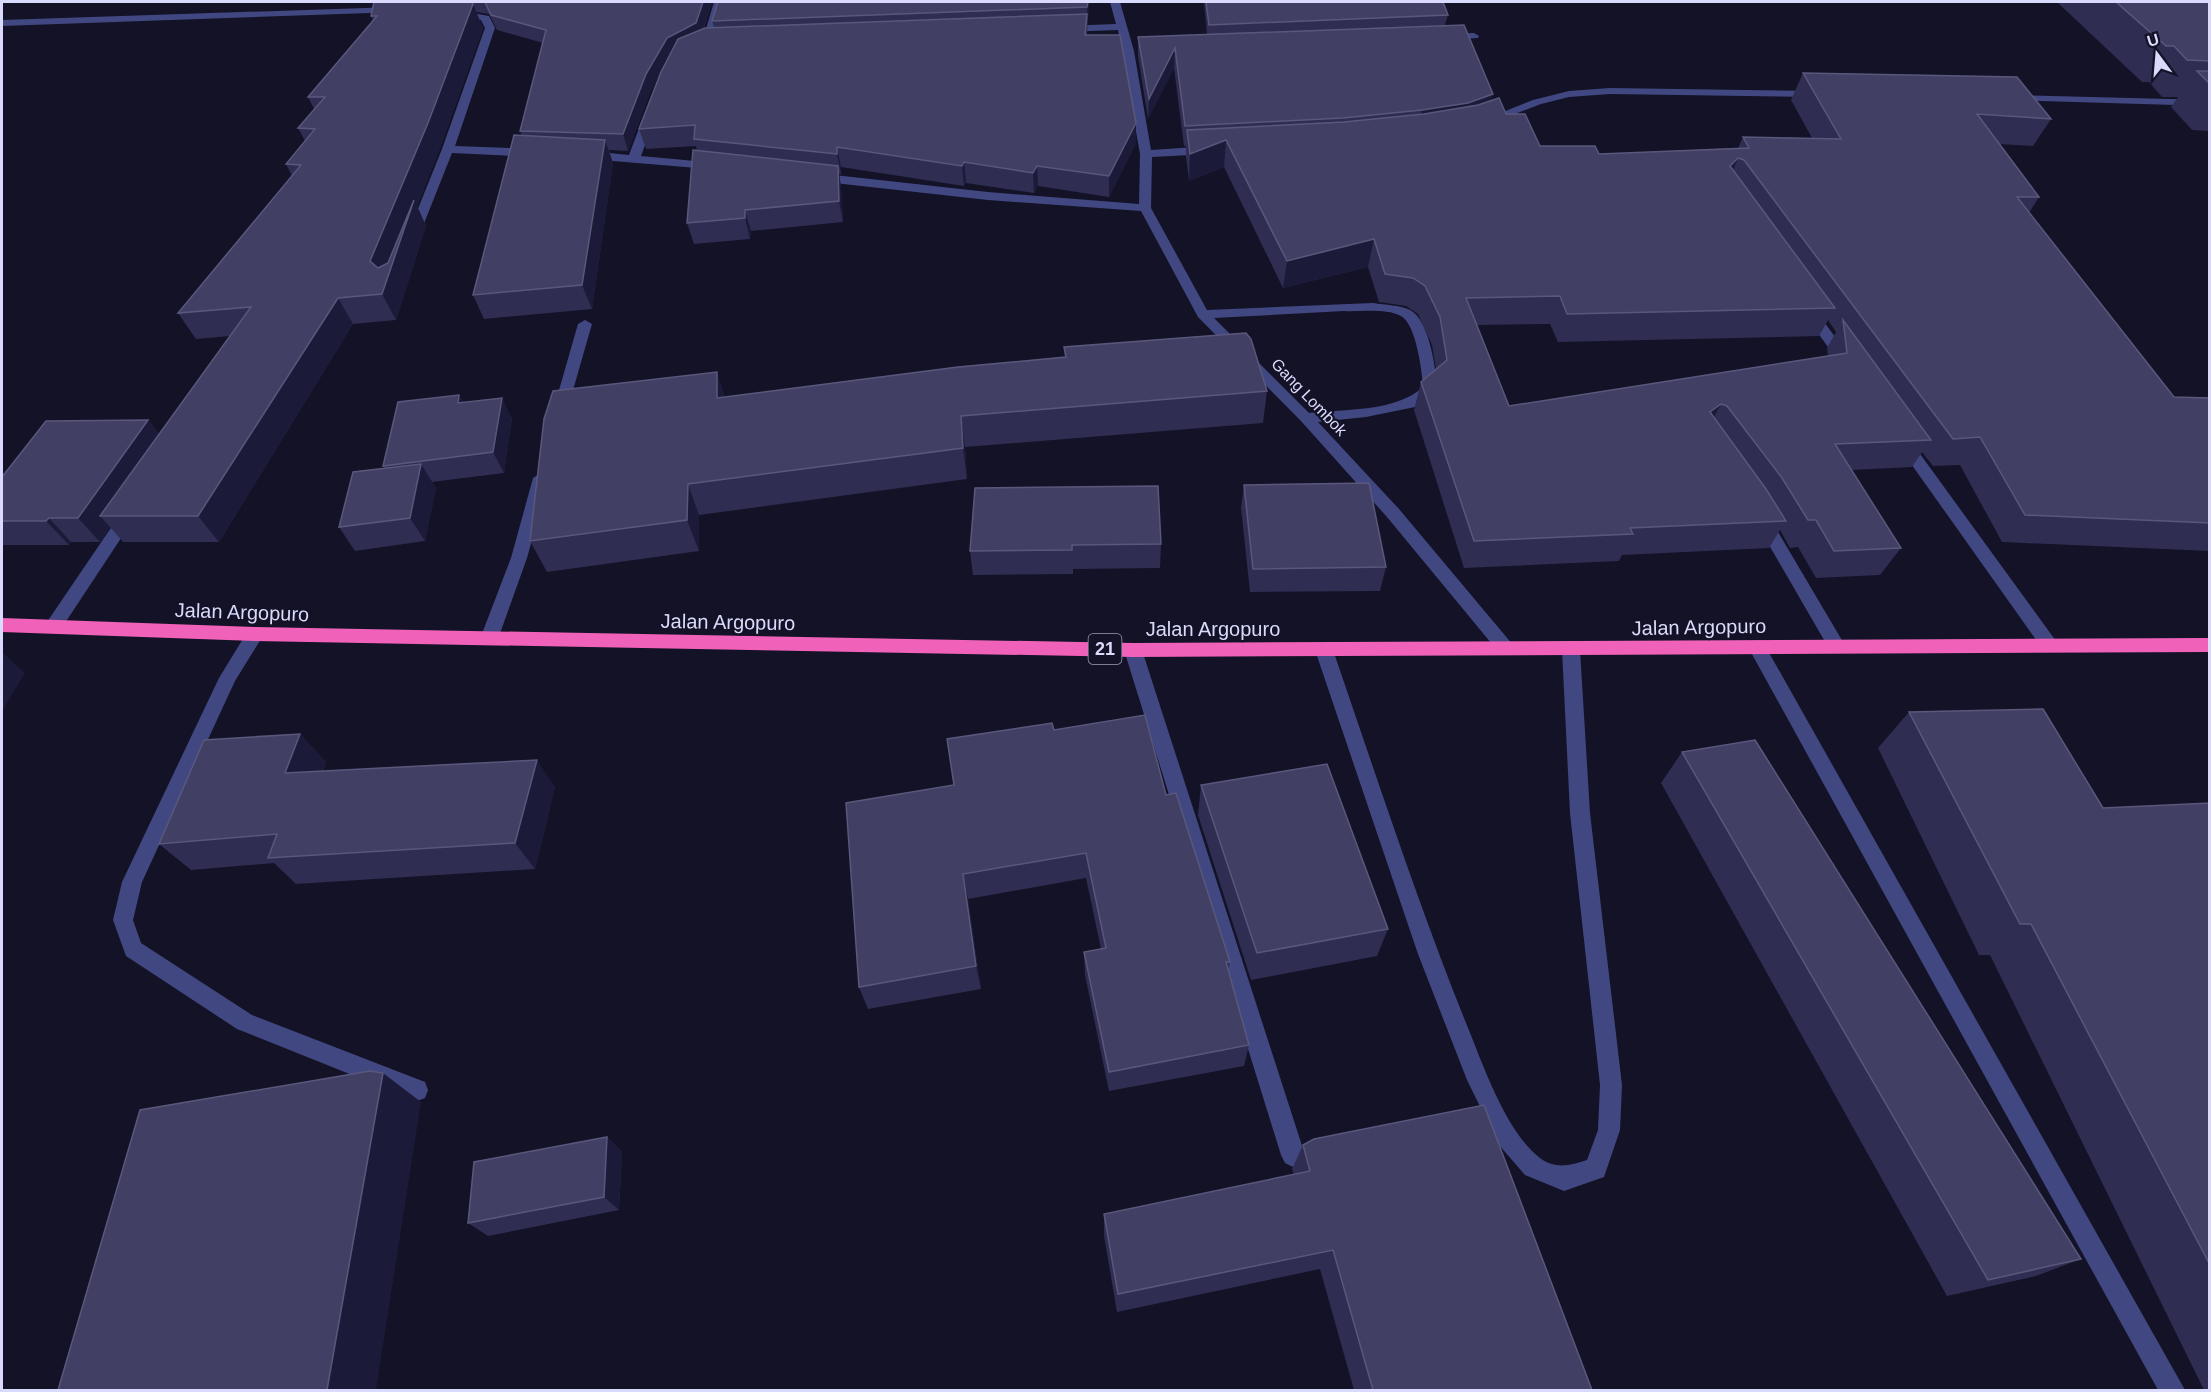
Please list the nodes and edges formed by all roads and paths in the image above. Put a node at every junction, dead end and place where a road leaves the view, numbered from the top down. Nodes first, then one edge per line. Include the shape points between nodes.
1 (719, 2) edge
2 (1115, 2) edge
3 (372, 5) edge
4 (406, 10) edge
5 (440, 12) edge
6 (2, 23) edge
7 (1122, 27) junction
8 (1052, 30) edge
9 (1474, 36) dead end
10 (1439, 38) edge
11 (707, 43) edge
12 (1830, 94) edge
13 (1995, 98) edge
14 (655, 102) edge
15 (2210, 103) edge
16 (1470, 126) edge
17 (448, 149) junction
18 (1218, 150) edge
19 (548, 154) edge
20 (1146, 154) junction
21 (580, 155) edge
22 (634, 158) junction
23 (728, 168) edge
24 (799, 175) edge
25 (1145, 208) junction
26 (410, 244) edge
27 (1800, 297) edge
28 (1203, 314) junction
29 (585, 324) dead end
30 (1853, 372) edge
31 (1306, 418) junction
32 (557, 425) edge
33 (1893, 427) edge
34 (547, 458) edge
35 (139, 499) edge
36 (1751, 502) edge
37 (2, 625) edge
38 (53, 627) junction
39 (255, 634) junction
40 (489, 639) junction
41 (2050, 645) junction
42 (2210, 645) edge
43 (1757, 647) junction
44 (1838, 647) junction
45 (1133, 650) junction
46 (1324, 650) junction
47 (1507, 650) junction
48 (1571, 650) junction
49 (417, 1090) dead end
50 (1293, 1155) dead end
51 (2172, 1390) edge

1 - 11 street
2 - 7 street, Gang Lombok
3 - 4 street
3 - 6 street via 145,13
5 - 17 street via 485,18 490,28
7 - 8 street
7 - 20 street, Gang Lombok via 1135,50
9 - 10 street
12 - 16 street via 1569,94
13 - 15 street
14 - 22 street
17 - 19 street
17 - 26 street
18 - 20 street
20 - 25 street, Gang Lombok
21 - 22 street
22 - 23 street
24 - 25 street
25 - 28 street, Gang Lombok
27 - 30 street
28 - 31 street, Gang Lombok
28 - 31 street via 1356,307 1395,308 1408,314 1417,328 1430,388 1415,402
29 - 32 street
31 - 47 street, Gang Lombok via 1393,513
33 - 41 street
34 - 40 street via 519,558
35 - 38 street
36 - 44 street
37 - 38 highway, Jalan Argopuro / 21
38 - 39 highway, Jalan Argopuro / 21
39 - 40 highway, Jalan Argopuro / 21
39 - 49 street via 228,678 158,825 132,882 123,920 134,949 245,1022
40 - 45 highway, Jalan Argopuro / 21
41 - 42 highway, Jalan Argopuro / 21
41 - 44 highway, Jalan Argopuro / 21
43 - 44 highway, Jalan Argopuro / 21
43 - 48 highway, Jalan Argopuro / 21
43 - 51 street
45 - 46 highway, Jalan Argopuro / 21
45 - 50 street
46 - 47 highway, Jalan Argopuro / 21
46 - 48 street via 1428,954 1475,1072 1507,1137 1533,1167 1564,1179 1596,1169 1609,1130 1611,1085 1580,805
47 - 48 highway, Jalan Argopuro / 21

